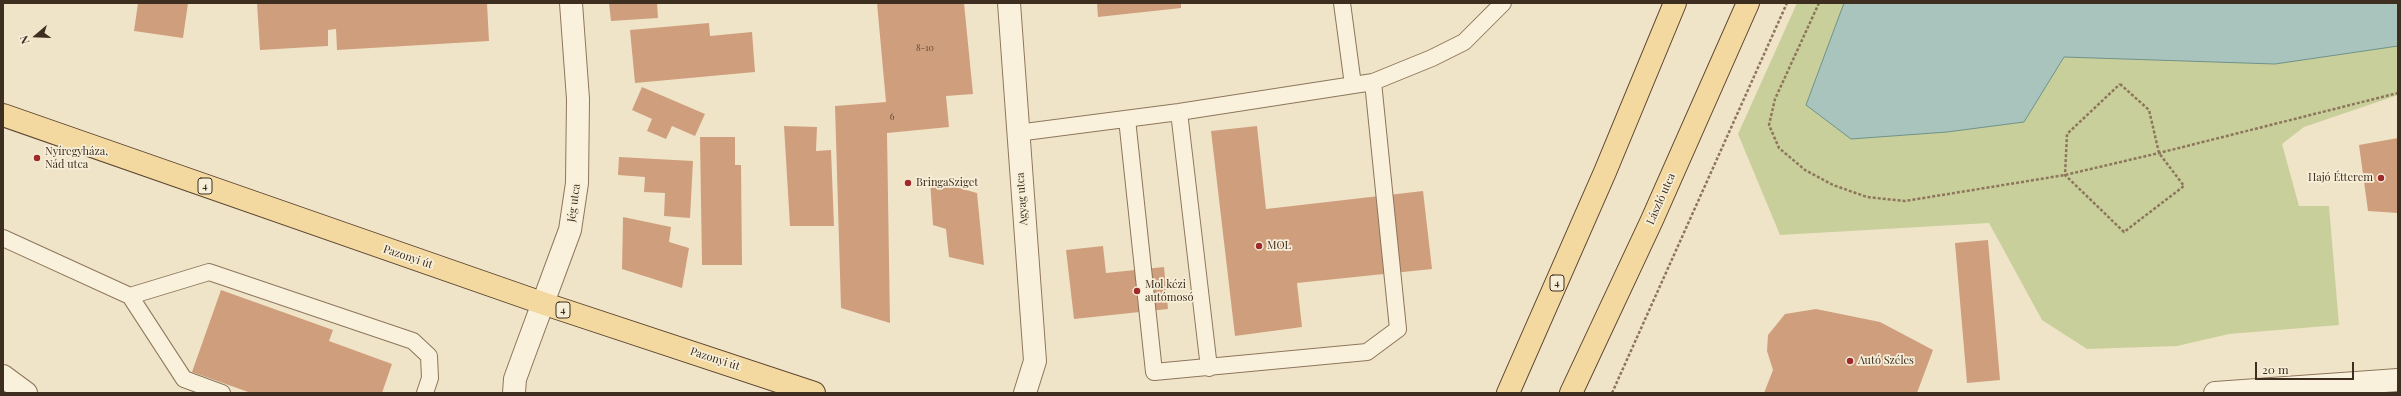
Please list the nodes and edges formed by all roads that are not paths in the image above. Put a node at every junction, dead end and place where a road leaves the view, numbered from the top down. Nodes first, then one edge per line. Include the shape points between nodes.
1 (571, 3) edge
2 (1009, 3) edge
3 (1342, 3) edge
4 (1503, 3) edge
5 (1748, 3) edge
6 (1670, 8) edge
7 (1373, 82) junction
8 (1353, 85) junction
9 (1179, 112) junction
10 (3, 115) edge
11 (1127, 119) junction
12 (1017, 133) junction
13 (3, 238) edge
14 (130, 296) junction
15 (542, 304) junction
16 (1209, 368) junction
17 (3, 376) edge
18 (2398, 380) edge
19 (26, 393) edge
20 (222, 393) edge
21 (425, 393) edge
22 (514, 393) edge
23 (814, 393) edge
24 (1025, 393) edge
25 (1508, 393) edge
26 (1571, 393) edge
27 (2215, 393) edge

1 - 15 street, Jég utca via 578,99 577,183 570,230
2 - 12 street, Agyag utca
3 - 8 lane
4 - 7 lane via 1464,42
5 - 26 main road, László utca via 1652,220
6 - 25 main road, 4 via 1605,172
7 - 8 lane
7 - 16 lane via 1398,329 1367,352
8 - 9 lane
9 - 11 lane
9 - 16 lane
10 - 15 main road, Pazonyi út / 4
11 - 12 lane
11 - 16 lane via 1154,372
12 - 24 street, Agyag utca via 1034,361
13 - 14 lane
14 - 20 lane via 184,379
14 - 21 lane via 210,272 413,340 429,356 430,378
15 - 22 street, Jég utca via 515,380
15 - 23 main road, Pazonyi út / 4
17 - 19 street
18 - 27 street

